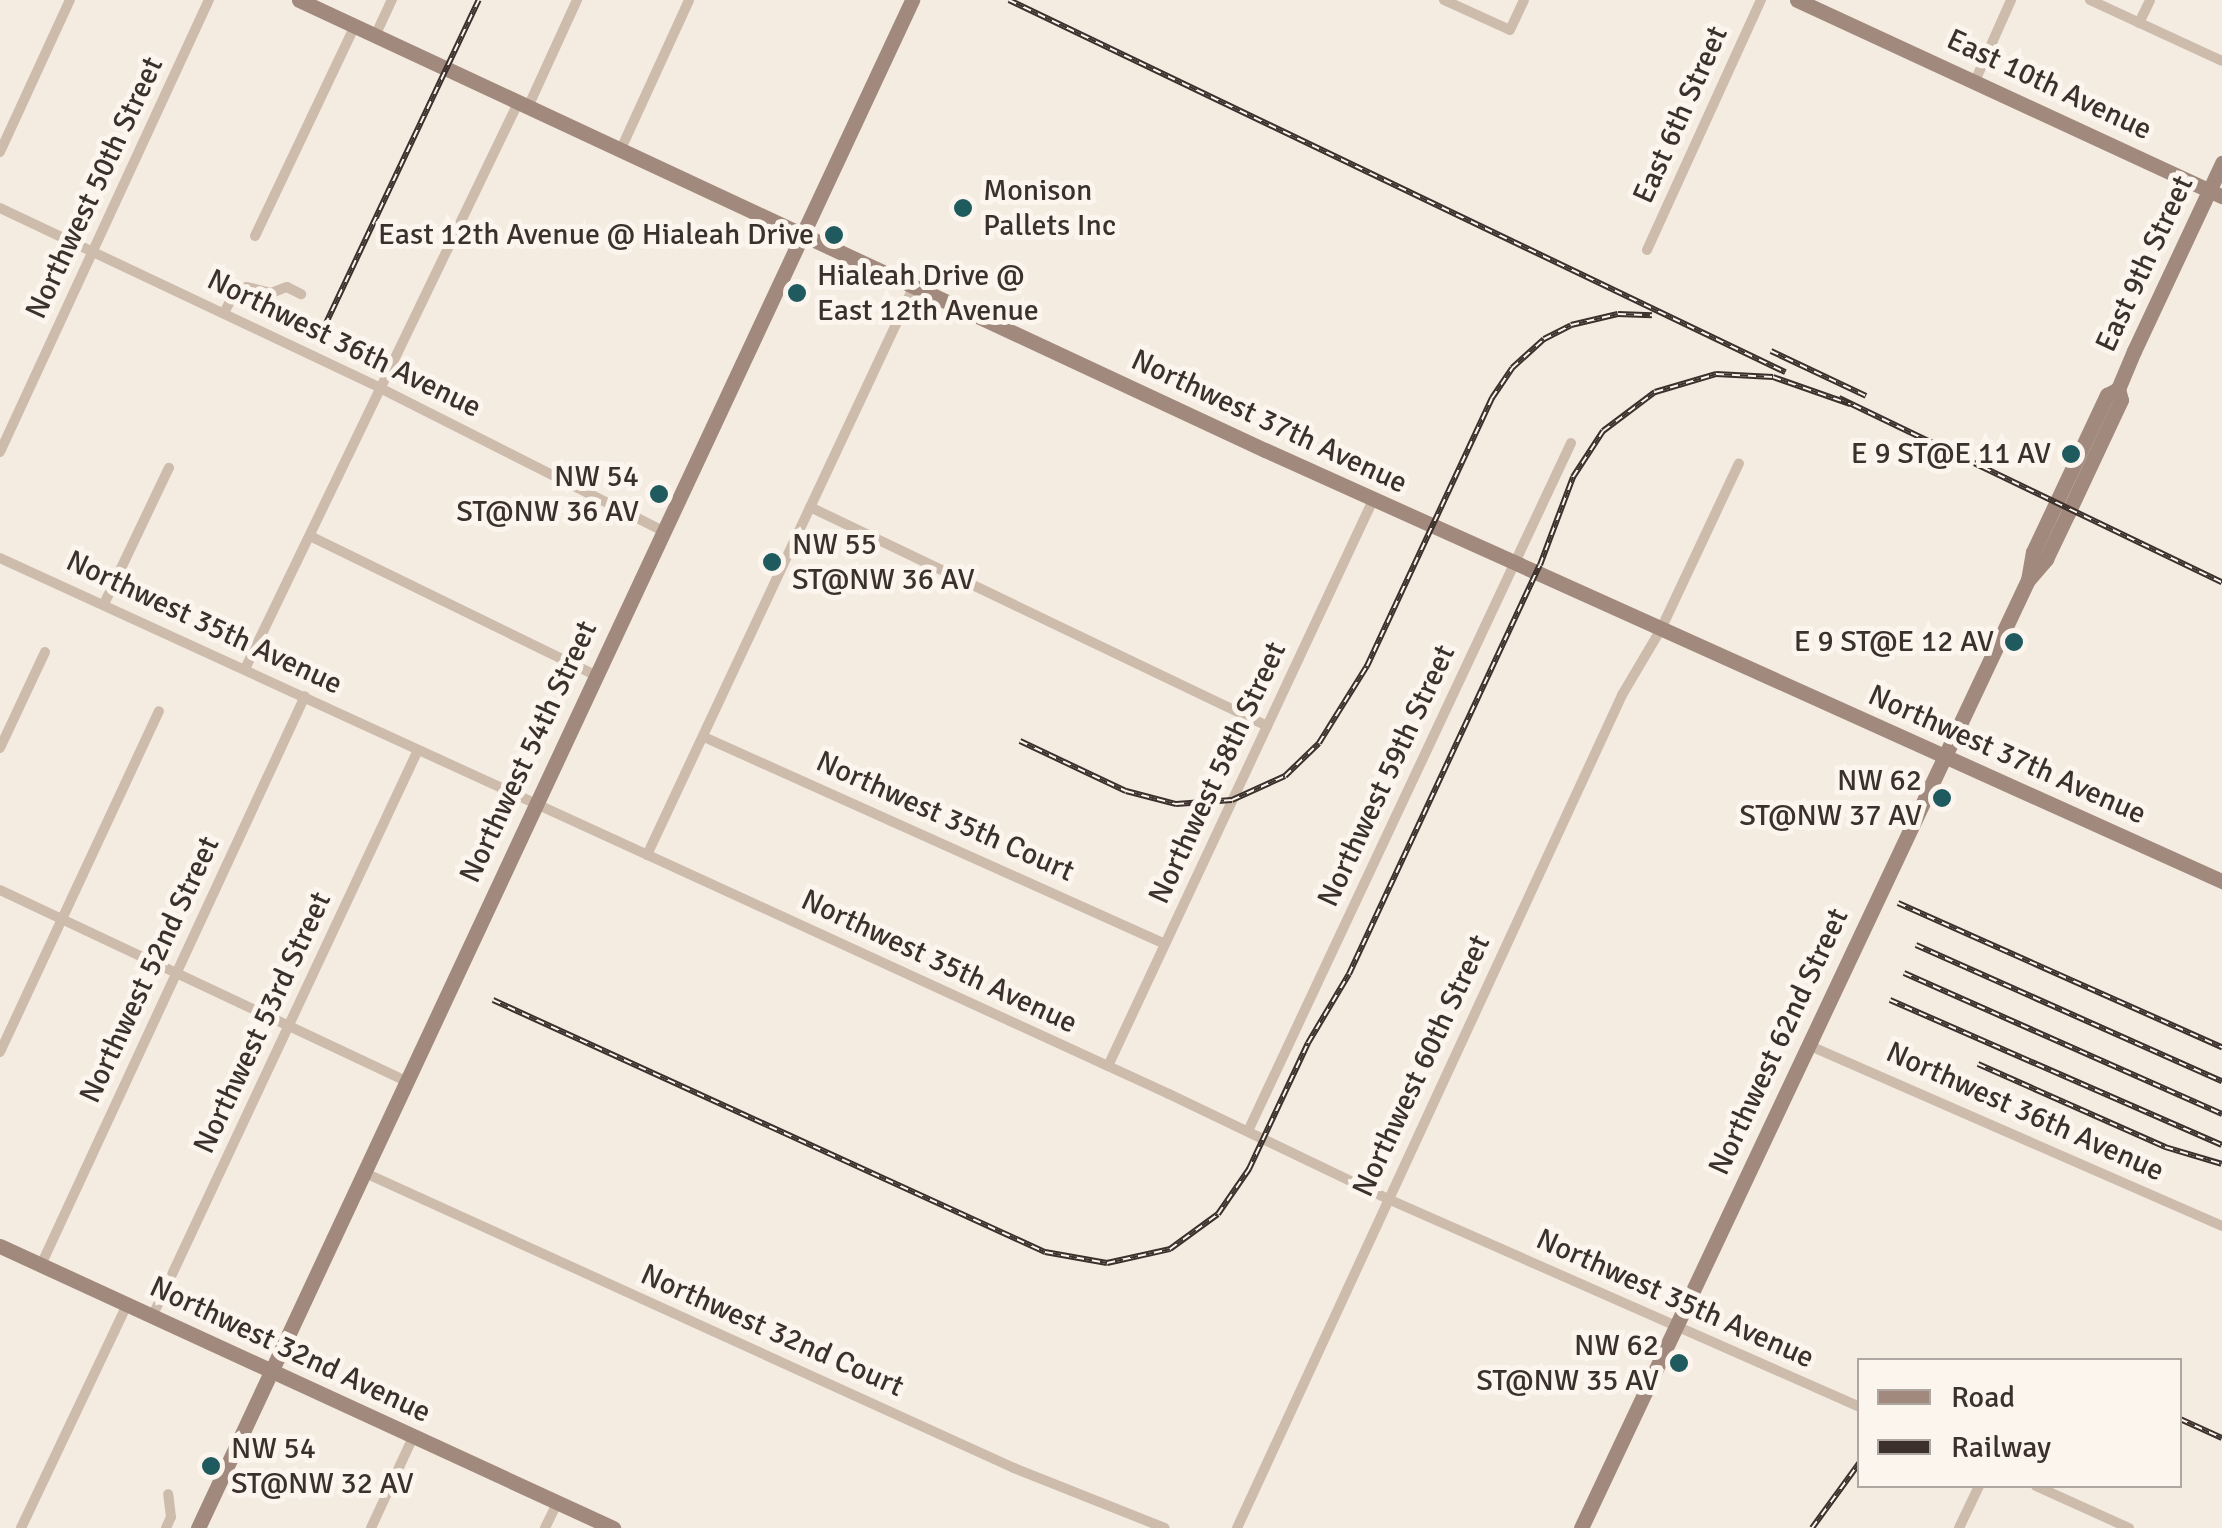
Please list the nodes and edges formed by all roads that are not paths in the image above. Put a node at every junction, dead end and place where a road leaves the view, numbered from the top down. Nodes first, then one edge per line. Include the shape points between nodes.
1 (70, 0) edge
2 (210, 0) edge
3 (299, 0) edge
4 (392, 0) edge
5 (577, 0) edge
6 (689, 0) edge
7 (912, 0) edge
8 (1444, 0) edge
9 (1524, 0) edge
10 (1760, 0) edge
11 (1797, 0) edge
12 (2011, 0) edge
13 (2090, 0) edge
14 (2150, 0) edge
15 (2139, 23) junction
16 (355, 26) junction
17 (375, 36) junction
18 (2222, 61) edge
19 (1975, 81) junction
20 (523, 105) junction
21 (620, 151) junction
22 (0, 152) edge
23 (2222, 163) edge
24 (2216, 193) edge
25 (0, 208) edge
26 (255, 236) dead end
27 (803, 236) junction
28 (1646, 250) dead end
29 (93, 251) junction
30 (913, 288) junction
31 (301, 294) dead end
32 (224, 313) junction
33 (380, 388) junction
34 (1571, 443) dead end
35 (0, 452) edge
36 (1739, 462) dead end
37 (169, 468) dead end
38 (1373, 500) junction
39 (810, 506) junction
40 (2063, 506) joint
41 (663, 531) junction
42 (310, 536) junction
43 (0, 558) edge
44 (1514, 564) junction
45 (104, 604) junction
46 (1660, 628) junction
47 (45, 652) dead end
48 (244, 668) junction
49 (595, 675) junction
50 (304, 696) junction
51 (159, 710) dead end
52 (1267, 726) junction
53 (704, 737) junction
54 (0, 748) edge
55 (418, 750) junction
56 (1944, 760) junction
57 (535, 802) junction
58 (647, 855) junction
59 (2222, 882) edge
60 (0, 890) edge
61 (62, 920) junction
62 (1165, 944) junction
63 (175, 974) junction
64 (290, 1026) junction
65 (1808, 1044) junction
66 (0, 1052) edge
67 (1108, 1066) junction
68 (405, 1081) junction
69 (1248, 1131) junction
70 (362, 1171) junction
71 (1388, 1199) junction
72 (2222, 1226) edge
73 (0, 1246) edge
74 (42, 1265) junction
75 (127, 1305) junction
76 (152, 1317) junction
77 (1674, 1326) junction
78 (269, 1372) junction
79 (1857, 1406) edge
80 (413, 1437) junction
81 (1977, 1488) edge
82 (2040, 1488) edge
83 (168, 1494) dead end
84 (557, 1503) junction
85 (21, 1528) edge
86 (166, 1528) edge
87 (198, 1528) edge
88 (371, 1528) edge
89 (545, 1528) edge
90 (612, 1528) edge
91 (1165, 1528) edge
92 (1237, 1528) edge
93 (1581, 1528) edge
94 (1959, 1528) edge
95 (2129, 1528) edge

1 - 22 street
2 - 29 street, Northwest 50th Street
3 - 16 main road, Northwest 37th Avenue
4 - 17 street
5 - 20 street
6 - 21 street
7 - 27 main road, Northwest 54th Street
8 - 9 street via 1510,30
10 - 28 street, East 6th Street
11 - 19 main road, East 10th Avenue
12 - 19 street
13 - 15 street
14 - 15 street
15 - 18 street
16 - 17 main road, Northwest 37th Avenue
16 - 26 street
17 - 20 main road, Northwest 37th Avenue
19 - 24 main road, East 10th Avenue
20 - 21 main road, Northwest 37th Avenue
20 - 33 street
21 - 27 main road, Northwest 37th Avenue
23 - 24 main road, East 9th Street
24 - 40 main road, East 9th Street via 2118,390 2107,395
25 - 29 street, Northwest 36th Avenue
27 - 30 main road, Northwest 37th Avenue
27 - 41 main road, Northwest 54th Street
29 - 32 street, Northwest 36th Avenue
29 - 35 street, Northwest 50th Street
30 - 38 main road, Northwest 37th Avenue
30 - 39 street
31 - 32 street via 287,287 271,293 247,288 234,294
32 - 33 street, Northwest 36th Avenue
33 - 41 street, Northwest 36th Avenue
33 - 42 street
34 - 44 street, Northwest 59th Street
36 - 46 street, Northwest 60th Street
37 - 45 street
38 - 44 main road, Northwest 37th Avenue
38 - 52 street, Northwest 58th Street
39 - 52 street
39 - 53 street
40 - 56 main road, Northwest 62nd Street via 2033,552 2028,580
41 - 49 main road, Northwest 54th Street
42 - 48 street
42 - 49 street
43 - 45 street, Northwest 35th Avenue
44 - 46 main road, Northwest 37th Avenue
44 - 69 street, Northwest 59th Street
45 - 48 street, Northwest 35th Avenue
46 - 56 main road, Northwest 37th Avenue
46 - 71 street, Northwest 60th Street via 1622,695
47 - 54 street
48 - 50 street, Northwest 35th Avenue
49 - 57 main road, Northwest 54th Street
50 - 55 street, Northwest 35th Avenue
50 - 63 street, Northwest 52nd Street
51 - 61 street
52 - 62 street, Northwest 58th Street
53 - 58 street
53 - 62 street, Northwest 35th Court
55 - 57 street, Northwest 35th Avenue
55 - 64 street, Northwest 53rd Street
56 - 59 main road, Northwest 37th Avenue
56 - 65 main road, Northwest 62nd Street
57 - 58 street, Northwest 35th Avenue
57 - 68 main road, Northwest 54th Street
58 - 67 street, Northwest 35th Avenue
60 - 61 street
61 - 63 street
61 - 66 street
62 - 67 street, Northwest 58th Street
63 - 64 street
63 - 74 street, Northwest 52nd Street
64 - 68 street
64 - 76 street, Northwest 53rd Street
65 - 72 street, Northwest 36th Avenue
65 - 77 main road, Northwest 62nd Street
67 - 69 street, Northwest 35th Avenue
68 - 70 main road, Northwest 54th Street
69 - 71 street, Northwest 35th Avenue
70 - 78 main road, Northwest 54th Street
70 - 91 street, Northwest 32nd Court via 1014,1468
71 - 77 street, Northwest 35th Avenue
71 - 92 street, Northwest 60th Street
73 - 74 main road, Northwest 32nd Avenue
74 - 75 main road, Northwest 32nd Avenue
75 - 76 main road, Northwest 32nd Avenue
75 - 85 street
76 - 78 main road, Northwest 32nd Avenue
77 - 79 street, Northwest 35th Avenue
77 - 93 main road, Northwest 62nd Street
78 - 80 main road, Northwest 32nd Avenue
78 - 87 main road, Northwest 54th Street
80 - 84 main road, Northwest 32nd Avenue
80 - 88 street
81 - 94 street
82 - 95 street
83 - 86 street
84 - 89 street
84 - 90 main road, Northwest 32nd Avenue

